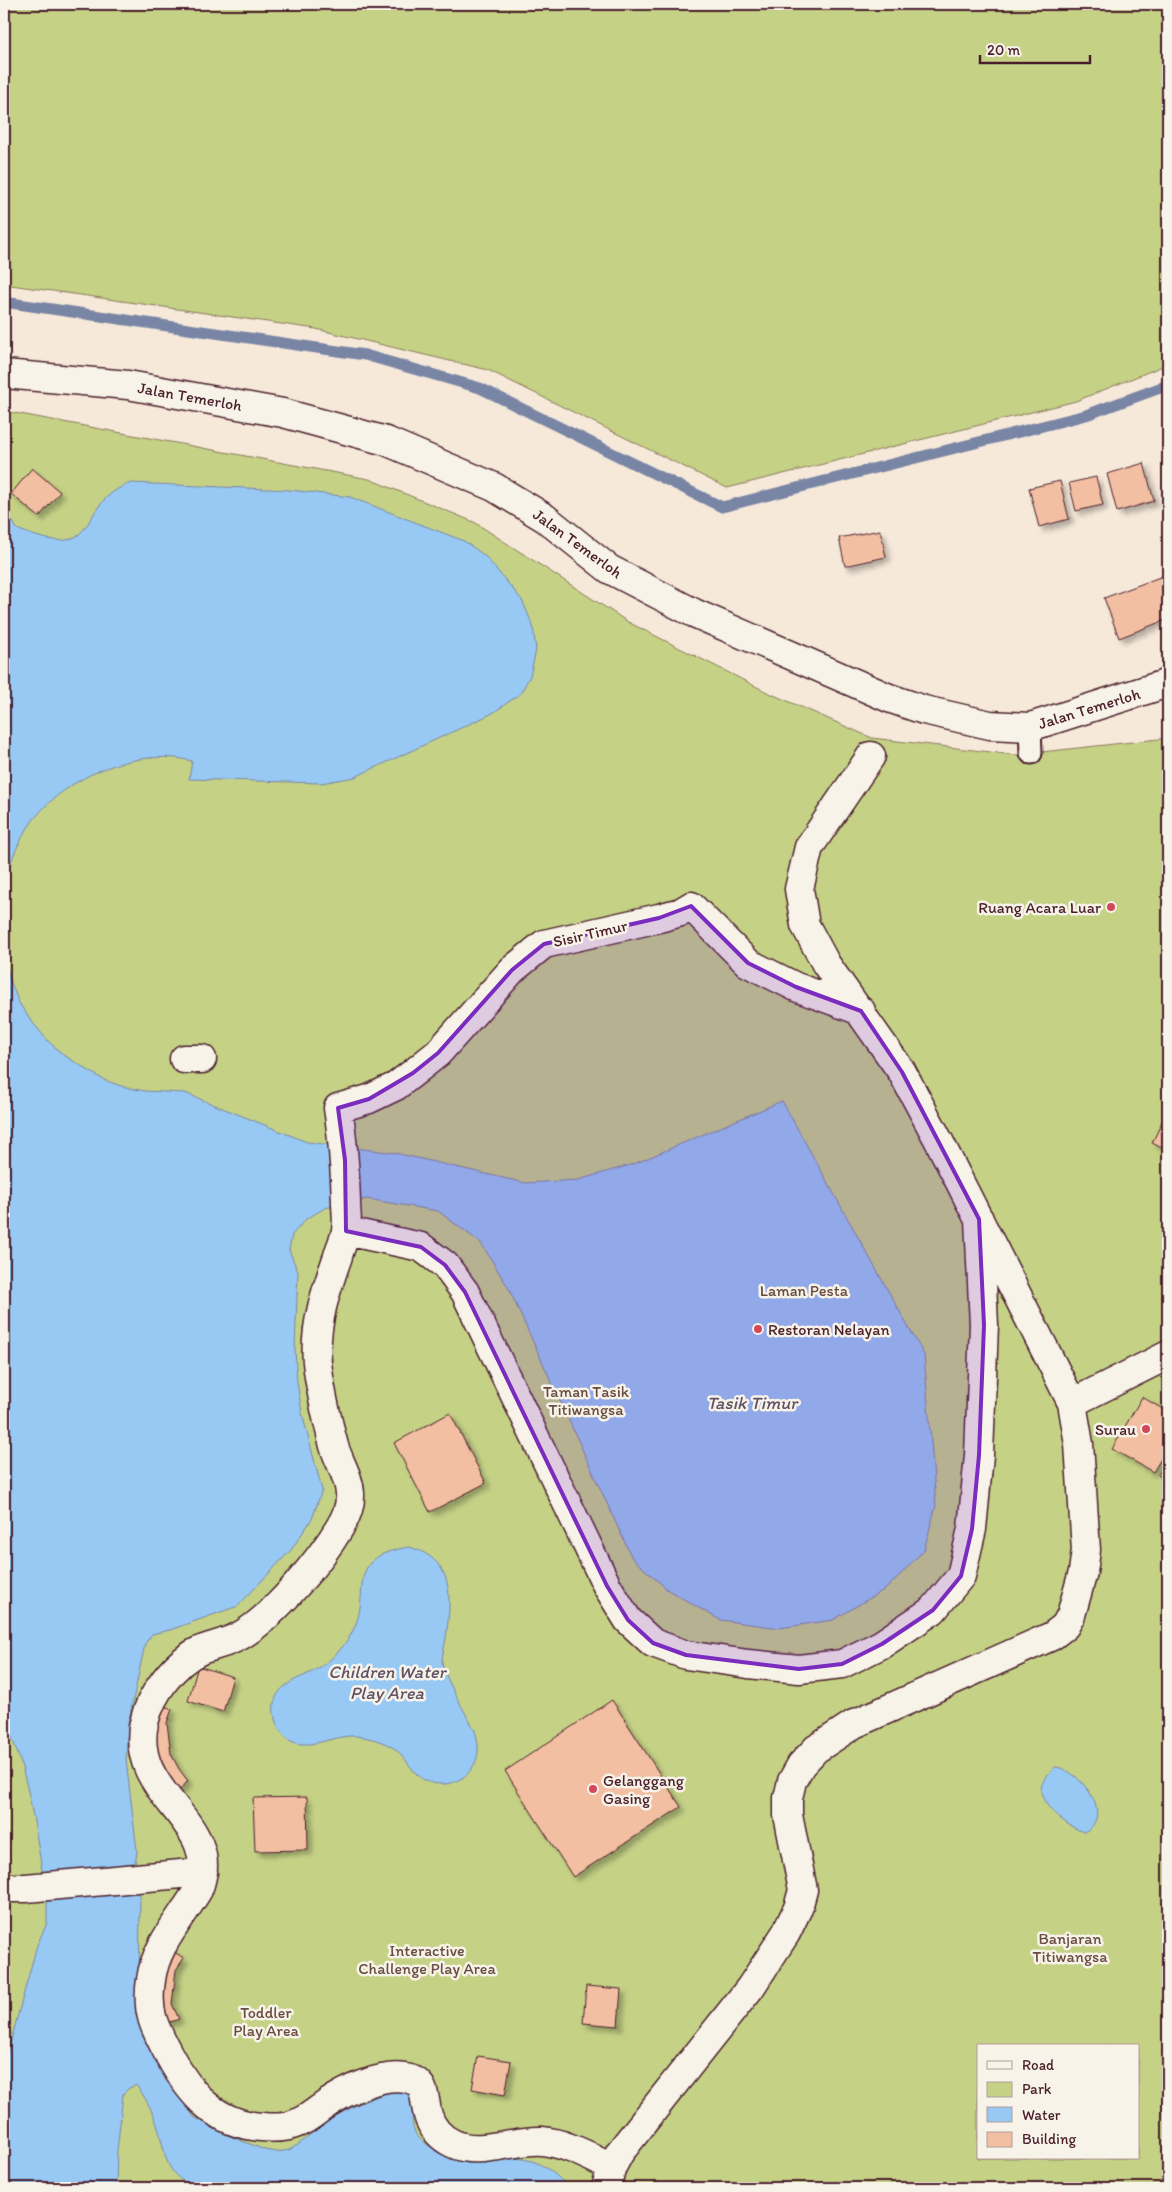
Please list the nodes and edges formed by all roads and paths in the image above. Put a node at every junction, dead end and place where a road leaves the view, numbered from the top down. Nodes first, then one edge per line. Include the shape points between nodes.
1 (4, 374) edge
2 (1168, 683) edge
3 (872, 756) dead end
4 (861, 1011) junction
5 (979, 1219) junction
6 (346, 1231) junction
7 (1168, 1355) edge
8 (1072, 1403) junction
9 (203, 1872) junction
10 (15, 1888) edge
11 (609, 2177) edge

1 - 2 street, Jalan Temerloh via 128,385 283,413 386,441 494,487 545,518 609,569 694,613 889,698 1030,740
3 - 4 street via 809,847 799,889 805,926 826,964
4 - 5 street via 907,1080
4 - 6 street, Sisir Timur via 796,987 748,963 691,906 659,918 544,944 512,970 438,1053 413,1074 369,1099 338,1108 345,1160
5 - 6 street via 984,1325 979,1455 972,1529 961,1576 932,1610 882,1644 842,1664 799,1669 686,1655 653,1643 628,1620 607,1586 465,1292 445,1265 421,1247
5 - 8 street
6 - 9 street via 316,1338 328,1420 350,1494 348,1510 341,1526 311,1569 279,1603 243,1635 199,1651 184,1661 152,1699 144,1722 142,1741 149,1772 197,1840
7 - 8 street
8 - 11 street via 1079,1444 1086,1550 1077,1596 1065,1626 1052,1636 854,1724 816,1749 801,1765 792,1781 788,1806 803,1890 798,1908 786,1933 750,1988 632,2135
9 - 10 street
9 - 11 street via 198,1890 155,1960 149,2012 187,2086 206,2106 235,2122 251,2126 292,2125 360,2086 405,2077 423,2087 433,2126 455,2145 473,2148 520,2142 555,2142

